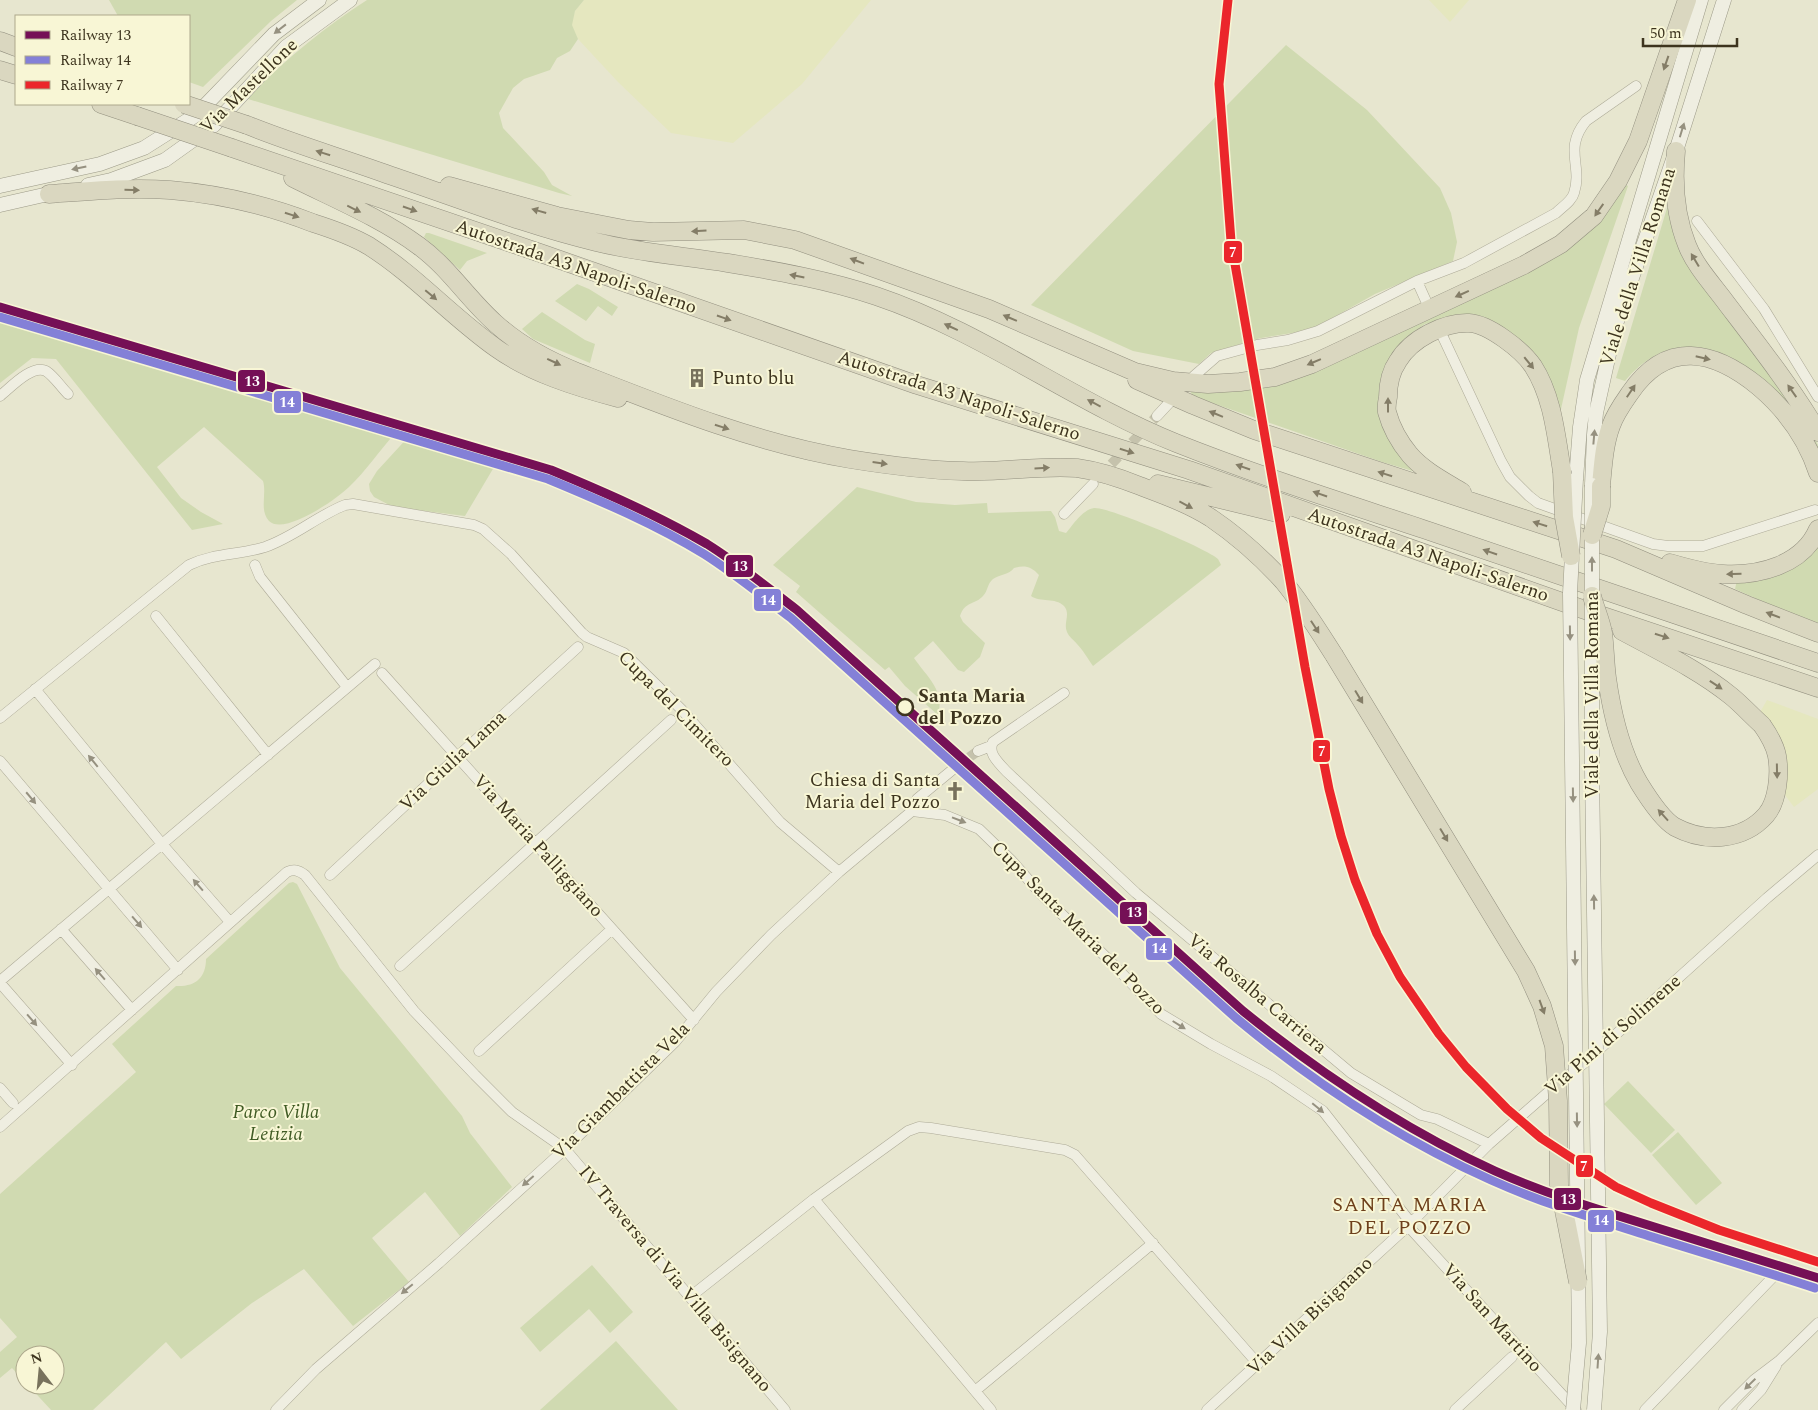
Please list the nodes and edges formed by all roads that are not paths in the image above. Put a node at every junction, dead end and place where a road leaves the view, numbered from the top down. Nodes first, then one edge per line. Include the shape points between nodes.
1 (319, 0) edge
2 (350, 0) edge
3 (1688, 0) edge
4 (1701, 0) edge
5 (1724, 0) edge
6 (0, 41) edge
7 (15, 47) edge
8 (0, 70) edge
9 (15, 76) edge
10 (1636, 86) dead end
11 (104, 105) edge
12 (187, 105) edge
13 (232, 148) junction
14 (1676, 151) junction
15 (386, 174) junction
16 (0, 186) edge
17 (49, 194) junction
18 (0, 205) edge
19 (1697, 221) dead end
20 (1417, 281) junction
21 (1426, 301) dead end
22 (1442, 335) dead end
23 (1054, 337) junction
24 (1194, 376) dead end
25 (68, 394) dead end
26 (0, 396) edge
27 (1818, 397) edge
28 (1169, 403) dead end
29 (1157, 416) tunnel mouth
30 (694, 417) junction
31 (1818, 432) edge
32 (1818, 473) edge
33 (1569, 475) junction
34 (1093, 478) junction
35 (1596, 486) junction
36 (1491, 509) junction
37 (1815, 510) dead end
38 (1064, 514) dead end
39 (1818, 529) edge
40 (1592, 535) joint
41 (1395, 544) junction
42 (1616, 549) junction
43 (1571, 556) joint
44 (255, 565) dead end
45 (1587, 603) junction
46 (156, 616) dead end
47 (1818, 633) edge
48 (578, 647) dead end
49 (1818, 663) edge
50 (375, 664) dead end
51 (382, 673) dead end
52 (347, 687) junction
53 (1818, 688) edge
54 (35, 689) junction
55 (1064, 693) dead end
56 (0, 718) edge
57 (671, 720) dead end
58 (991, 746) junction
59 (978, 751) tunnel mouth
60 (268, 754) junction
61 (457, 756) junction
62 (0, 761) edge
63 (957, 766) tunnel mouth
64 (912, 811) junction
65 (536, 843) junction
66 (162, 844) junction
67 (1818, 855) edge
68 (839, 872) junction
69 (330, 875) dead end
70 (108, 890) junction
71 (230, 922) junction
72 (61, 929) junction
73 (612, 929) junction
74 (400, 966) dead end
75 (178, 970) junction
76 (0, 982) edge
77 (132, 1010) junction
78 (694, 1020) junction
79 (479, 1051) dead end
80 (72, 1065) junction
81 (0, 1088) edge
82 (14, 1103) dead end
83 (0, 1127) edge
84 (1489, 1144) junction
85 (565, 1149) junction
86 (814, 1200) junction
87 (1410, 1223) junction
88 (1152, 1243) junction
89 (1772, 1278) dead end
90 (1578, 1282) junction
91 (690, 1297) junction
92 (1818, 1323) edge
93 (1512, 1357) dead end
94 (1779, 1361) junction
95 (1258, 1364) junction
96 (975, 1391) junction
97 (276, 1410) edge
98 (785, 1410) edge
99 (991, 1410) edge
100 (1207, 1410) edge
101 (1454, 1410) edge
102 (1575, 1410) edge
103 (1594, 1410) edge
104 (1645, 1410) edge
105 (1724, 1410) edge
106 (1742, 1410) edge

1 -> 16 main road, Via Mastellone via 274,34 196,115 144,148 100,164
2 - 17 main road, Via Mastellone via 286,47 214,125 165,160 110,180
3 -> 23 highway via 1638,141 1618,181 1594,216 1561,244 1524,265 1312,364 1275,377 1208,384 1173,381 1135,372
4 - 33 main road, Viale della Villa Romana via 1587,380
14 -> 5 main road, Viale della Villa Romana
6 - 7 highway
8 - 9 highway
10 - 20 street via 1586,121 1580,129 1575,139 1574,194 1568,203 1537,224 1472,258
11 - 13 highway, Autostrada A3 Napoli-Salerno, bridge
15 -> 12 highway, Autostrada A3 Napoli-Salerno, bridge
13 -> 30 highway via 379,222 419,246 460,284 494,323 554,362
13 -> 41 highway, Autostrada A3 Napoli-Salerno via 917,385 1188,470
31 -> 14 highway via 1792,390 1700,268 1687,245 1673,180
35 -> 14 main road, Viale della Villa Romana via 1596,413 1615,327
23 -> 15 highway via 981,306 795,240 744,230 629,230 557,216 462,188
49 -> 15 highway, Autostrada A3 Napoli-Salerno via 1177,443 1115,414 983,342 874,295 802,276 597,242 496,213
17 - 18 main road, Via Mastellone
17 -> 30 highway via 118,189 170,190 248,202 292,215 367,245 496,349 515,360 551,377
19 - 27 street via 1764,309
20 - 21 street
20 - 24 street via 1318,331 1217,356
22 - 37 street via 1510,477 1529,496 1547,507 1653,544 1684,547 1704,546
36 -> 23 highway via 1254,430 1152,388
25 - 26 street via 45,370 37,370
28 - 29 street
30 -> 34 highway via 802,450 891,465 963,471 1060,467
35 -> 32 highway via 1611,424 1640,379 1656,365 1694,355 1719,361 1741,372 1769,395 1792,420
36 -> 33 highway via 1425,470 1395,433 1387,410 1388,385 1398,360 1418,340 1440,328 1470,323 1493,331 1513,344 1533,366 1546,390
33 - 43 highway, bridge via 1564,517
34 - 38 street
34 - 41 highway via 1201,493
34 -> 90 highway, bridge via 1125,480 1169,496 1211,518 1281,579 1334,655 1526,971 1542,1006 1554,1046 1559,1185
35 - 40 highway, bridge via 1601,506
42 -> 36 highway
39 -> 42 highway via 1801,554 1776,568 1747,573 1704,571
45 -> 40 main road, Viale della Villa Romana, bridge
41 - 45 highway, Autostrada A3 Napoli-Salerno
47 -> 42 highway
43 -> 90 main road, Viale della Villa Romana, bridge
44 - 52 street via 260,577
45 -> 45 highway, bridge via 1731,696 1762,725 1777,756 1775,795 1767,814 1750,828 1717,839 1674,827 1663,816 1640,784 1620,737 1607,680 1602,631
45 -> 53 highway, Autostrada A3 Napoli-Salerno
103 -> 45 main road, Viale della Villa Romana, bridge via 1600,1332
46 - 60 street
48 - 61 street, Via Giulia Lama
50 - 52 street
51 - 61 street, Via Maria Palliggiano
52 - 60 street
54 - 56 street
66 -> 54 street
54 - 68 street, Cupa del Cimitero via 203,558 264,547 345,505 474,524 511,554 582,633 624,653 682,710 780,822
55 - 58 street via 997,738
57 - 65 street
58 - 59 street
58 - 84 street, Via Rosalba Carriera via 995,758 1006,772 1136,893 1351,1073 1421,1114
60 - 66 street
61 - 65 street, Via Maria Palliggiano
61 - 69 street, Via Giulia Lama
62 -> 70 street
63 - 64 street, Via Giambattista Vela via 917,799
64 - 68 street, Via Giambattista Vela
64 -> 87 street, Cupa Santa Maria del Pozzo via 945,815 979,828 1161,1014 1271,1076 1323,1111
65 - 73 street, Via Maria Palliggiano
65 - 74 street
66 - 70 street
71 -> 66 street
67 - 84 street, Via Pini di Solimene
68 - 78 street, Via Giambattista Vela via 771,935
70 - 72 street
70 -> 75 street
71 - 75 street, IV Traversa di Via Villa Bisignano
71 - 85 street, IV Traversa di Via Villa Bisignano via 287,872 296,870 305,874 414,1011 461,1061 512,1112
72 - 76 street
77 -> 72 street
73 - 78 street, Via Maria Palliggiano
73 - 79 street
75 - 77 street, IV Traversa di Via Villa Bisignano
76 -> 80 street
77 - 80 street, IV Traversa di Via Villa Bisignano
78 - 85 street, Via Giambattista Vela
80 - 83 street, IV Traversa di Via Villa Bisignano
81 - 82 street
84 - 87 street, Via Pini di Solimene
85 - 91 street, IV Traversa di Via Villa Bisignano
85 -> 97 street, Via Giambattista Vela via 316,1368
86 - 88 street via 908,1131 931,1128 1065,1150 1075,1155
86 - 91 street
86 - 96 street
87 - 95 street, Via Villa Bisignano
87 - 102 street, Via San Martino
88 - 95 street
88 - 96 street
89 - 104 street
90 - 102 main road, Viale della Villa Romana, bridge
91 - 98 street, IV Traversa di Via Villa Bisignano
92 - 94 street
93 - 101 street
94 -> 105 street
94 - 106 street via 1761,1390
95 - 100 street, Via Villa Bisignano
96 - 99 street

